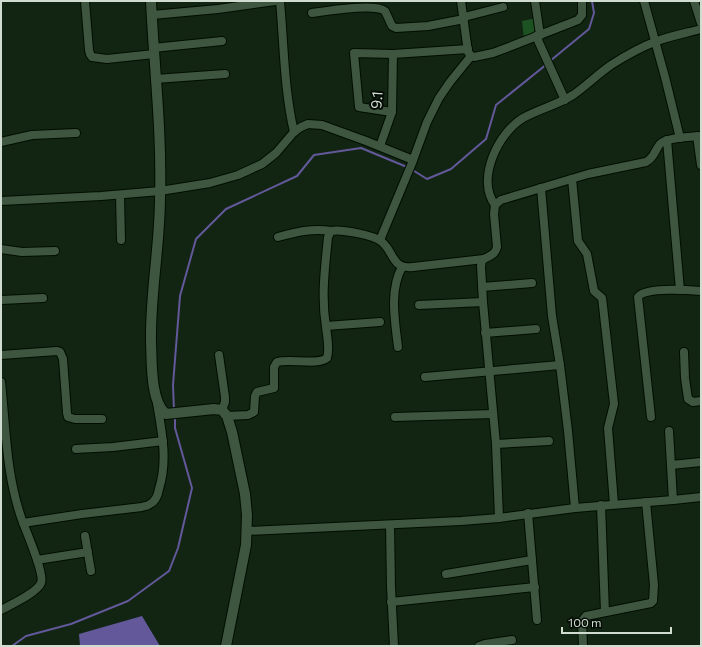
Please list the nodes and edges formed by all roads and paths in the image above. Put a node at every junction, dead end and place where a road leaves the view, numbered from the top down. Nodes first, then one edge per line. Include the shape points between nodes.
1 (84, 1) edge
2 (151, 1) edge
3 (275, 1) edge
4 (280, 1) edge
5 (461, 1) edge
6 (535, 1) edge
7 (582, 1) edge
8 (644, 1) edge
9 (694, 1) edge
10 (503, 7) dead end
11 (312, 13) dead end
12 (152, 15) junction
13 (464, 18) junction
14 (701, 23) edge
15 (701, 29) edge
16 (538, 36) junction
17 (222, 41) dead end
18 (656, 42) junction
19 (154, 51) junction
20 (470, 53) junction
21 (393, 54) junction
22 (225, 74) dead end
23 (155, 79) junction
24 (565, 100) junction
25 (392, 112) junction
26 (294, 132) junction
27 (76, 133) dead end
28 (699, 136) edge
29 (680, 138) junction
30 (667, 140) junction
31 (1, 142) edge
32 (380, 146) junction
33 (413, 161) junction
34 (701, 165) edge
35 (572, 179) junction
36 (541, 188) junction
37 (160, 191) junction
38 (120, 194) junction
39 (1, 201) edge
40 (495, 205) junction
41 (331, 231) junction
42 (278, 236) dead end
43 (121, 240) dead end
44 (380, 240) junction
45 (1, 249) edge
46 (55, 251) dead end
47 (484, 259) junction
48 (402, 267) junction
49 (532, 283) dead end
50 (482, 287) junction
51 (680, 290) junction
52 (701, 291) edge
53 (43, 298) dead end
54 (1, 300) edge
55 (483, 302) junction
56 (419, 305) dead end
57 (380, 322) dead end
58 (326, 326) junction
59 (536, 329) dead end
60 (485, 333) junction
61 (398, 347) dead end
62 (684, 352) dead end
63 (1, 355) edge
64 (219, 355) dead end
65 (560, 365) junction
66 (489, 372) junction
67 (425, 377) dead end
68 (1, 382) edge
69 (701, 401) edge
70 (157, 402) junction
71 (225, 413) junction
72 (493, 414) junction
73 (3, 415) edge
74 (395, 417) dead end
75 (652, 417) dead end
76 (102, 419) dead end
77 (669, 431) dead end
78 (163, 441) junction
79 (549, 441) dead end
80 (496, 444) junction
81 (76, 448) dead end
82 (701, 462) edge
83 (671, 465) junction
84 (701, 497) edge
85 (673, 500) junction
86 (646, 502) junction
87 (614, 504) junction
88 (601, 505) junction
89 (575, 508) junction
90 (528, 514) junction
91 (500, 518) junction
92 (23, 524) junction
93 (390, 525) junction
94 (247, 531) junction
95 (85, 536) dead end
96 (88, 552) junction
97 (37, 560) junction
98 (532, 560) junction
99 (92, 571) dead end
100 (446, 574) dead end
101 (534, 587) junction
102 (391, 602) junction
103 (1, 610) edge
104 (605, 612) junction
105 (538, 620) dead end
106 (512, 640) dead end
107 (226, 646) edge
108 (394, 646) edge
109 (479, 646) edge
110 (583, 646) edge

1 - 19 street via 92,57 107,58
2 - 12 main road
3 - 12 street
4 - 26 street
5 - 13 street
6 - 16 street
7 - 16 street via 580,18
8 - 18 street
9 - 14 street
10 - 13 street
11 - 13 street via 377,8 385,11 392,26 396,28 423,27
12 - 19 main road
13 - 20 street
15 - 18 street
16 - 20 street via 493,53
16 - 24 street
17 - 19 street
18 - 24 street via 609,66
18 - 29 street
19 - 23 main road
20 - 21 street
20 - 33 street via 438,98
21 - 25 street, 9.1
21 - 25 street via 354,53 359,107
22 - 23 street
23 - 37 main road
24 - 40 street via 523,118 503,138 487,175 489,194
25 - 32 street, 9.1
26 - 32 street via 308,124 316,124
26 - 37 street via 269,159 250,170 210,183
27 - 31 street via 32,135
28 - 29 street
28 - 34 street
29 - 30 street
30 - 35 street via 661,143 654,156 646,162
30 - 51 street
32 - 33 street
33 - 44 street
35 - 36 street
35 - 87 street via 578,241 587,254 594,291 602,298 604,306 614,404 608,433
36 - 40 street via 501,200
36 - 65 street via 552,316
37 - 38 street
37 - 70 main road via 151,306 154,387
38 - 39 street
38 - 43 street
40 - 47 street via 497,247 491,256
41 - 42 street via 307,230
41 - 44 street via 353,233
41 - 58 street via 328,237 324,279
44 - 48 street via 395,262
45 - 46 street via 22,252
47 - 48 street
47 - 50 street via 481,263
48 - 61 street via 394,287
49 - 50 street
50 - 55 street
51 - 52 street
51 - 75 street via 643,293 638,297
53 - 54 street
55 - 56 street
55 - 60 street
57 - 58 street
58 - 71 street via 328,352 325,360 278,362 274,367 274,388 257,392 254,412 242,416
59 - 60 street
60 - 66 street
62 - 69 street via 688,399 693,402
63 - 76 street via 57,350 63,359 68,417
64 - 71 street
65 - 66 street
65 - 89 street
66 - 67 street
66 - 72 street
68 - 73 street
70 - 71 main road via 166,414 214,409
70 - 78 street
71 - 94 main road via 232,432 245,494
72 - 74 street
72 - 80 street
73 - 92 street via 10,477
77 - 83 street
78 - 81 street
78 - 92 street via 163,478 157,497 150,505
79 - 80 street
80 - 91 street
82 - 83 street
83 - 85 street
84 - 85 street
85 - 86 street
86 - 87 street
86 - 104 street via 654,585 653,601
87 - 88 street
88 - 89 street
88 - 104 street
89 - 90 street
90 - 91 street
90 - 98 street
91 - 93 street
92 - 97 street
93 - 94 street
93 - 102 street
94 - 107 main road
95 - 96 street
96 - 97 street
96 - 99 street
97 - 103 street via 42,579 39,586
98 - 100 street
98 - 101 street
101 - 102 street
101 - 105 street
102 - 108 street
104 - 110 street via 583,619
106 - 109 street

